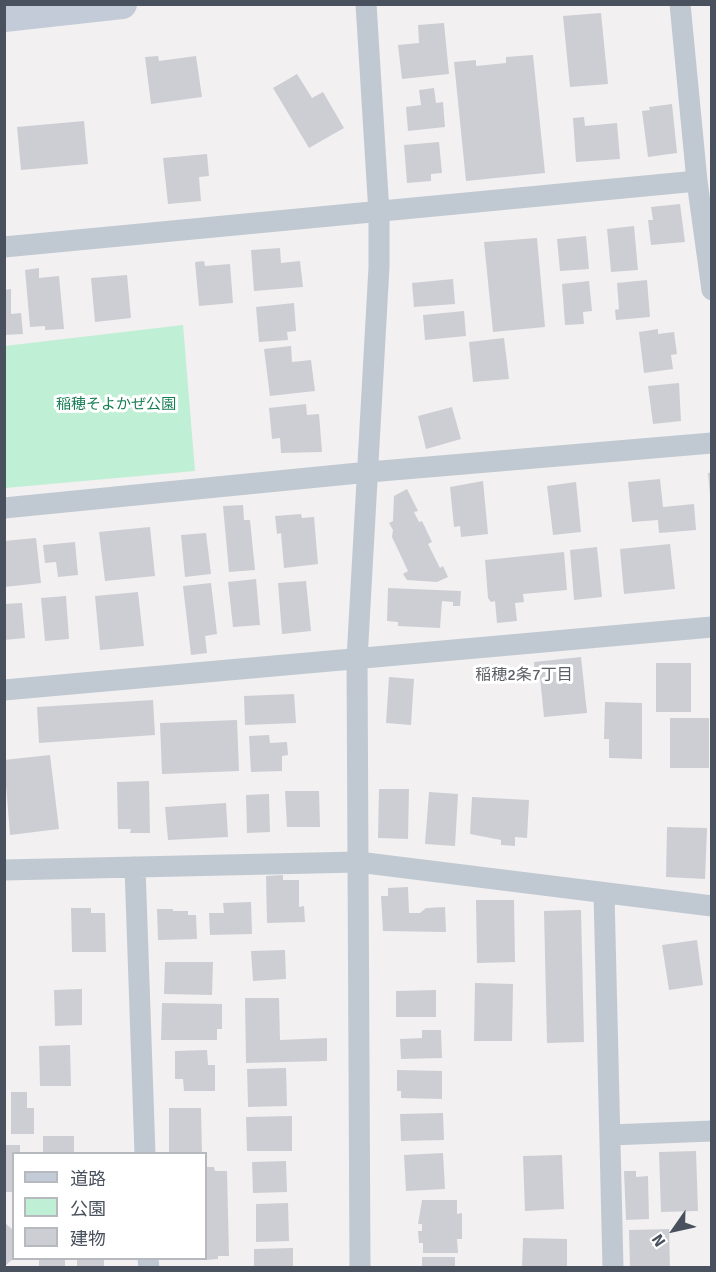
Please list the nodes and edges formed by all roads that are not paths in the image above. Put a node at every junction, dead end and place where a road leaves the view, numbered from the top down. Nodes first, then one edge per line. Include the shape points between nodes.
1 (122, 4) edge
2 (366, 4) edge
3 (680, 4) edge
4 (4, 17) edge
5 (697, 181) junction
6 (379, 213) junction
7 (4, 247) edge
8 (711, 290) edge
9 (711, 443) edge
10 (369, 472) junction
11 (4, 508) edge
12 (711, 627) edge
13 (357, 659) junction
14 (4, 690) edge
15 (358, 862) junction
16 (135, 867) junction
17 (4, 870) edge
18 (604, 892) junction
19 (711, 906) edge
20 (711, 1131) edge
21 (610, 1135) junction
22 (145, 1152) edge
23 (360, 1268) edge
24 (613, 1268) edge

1 - 4 street
2 - 6 street
3 - 5 street
5 - 6 street
5 - 8 street
6 - 7 street
6 - 10 street
9 - 10 street
10 - 11 street
10 - 13 street
12 - 13 street
13 - 14 street
13 - 15 street
15 - 16 street
15 - 18 street
15 - 23 street
16 - 17 street
16 - 22 street
18 - 19 street
18 - 21 street
20 - 21 street
21 - 24 street

